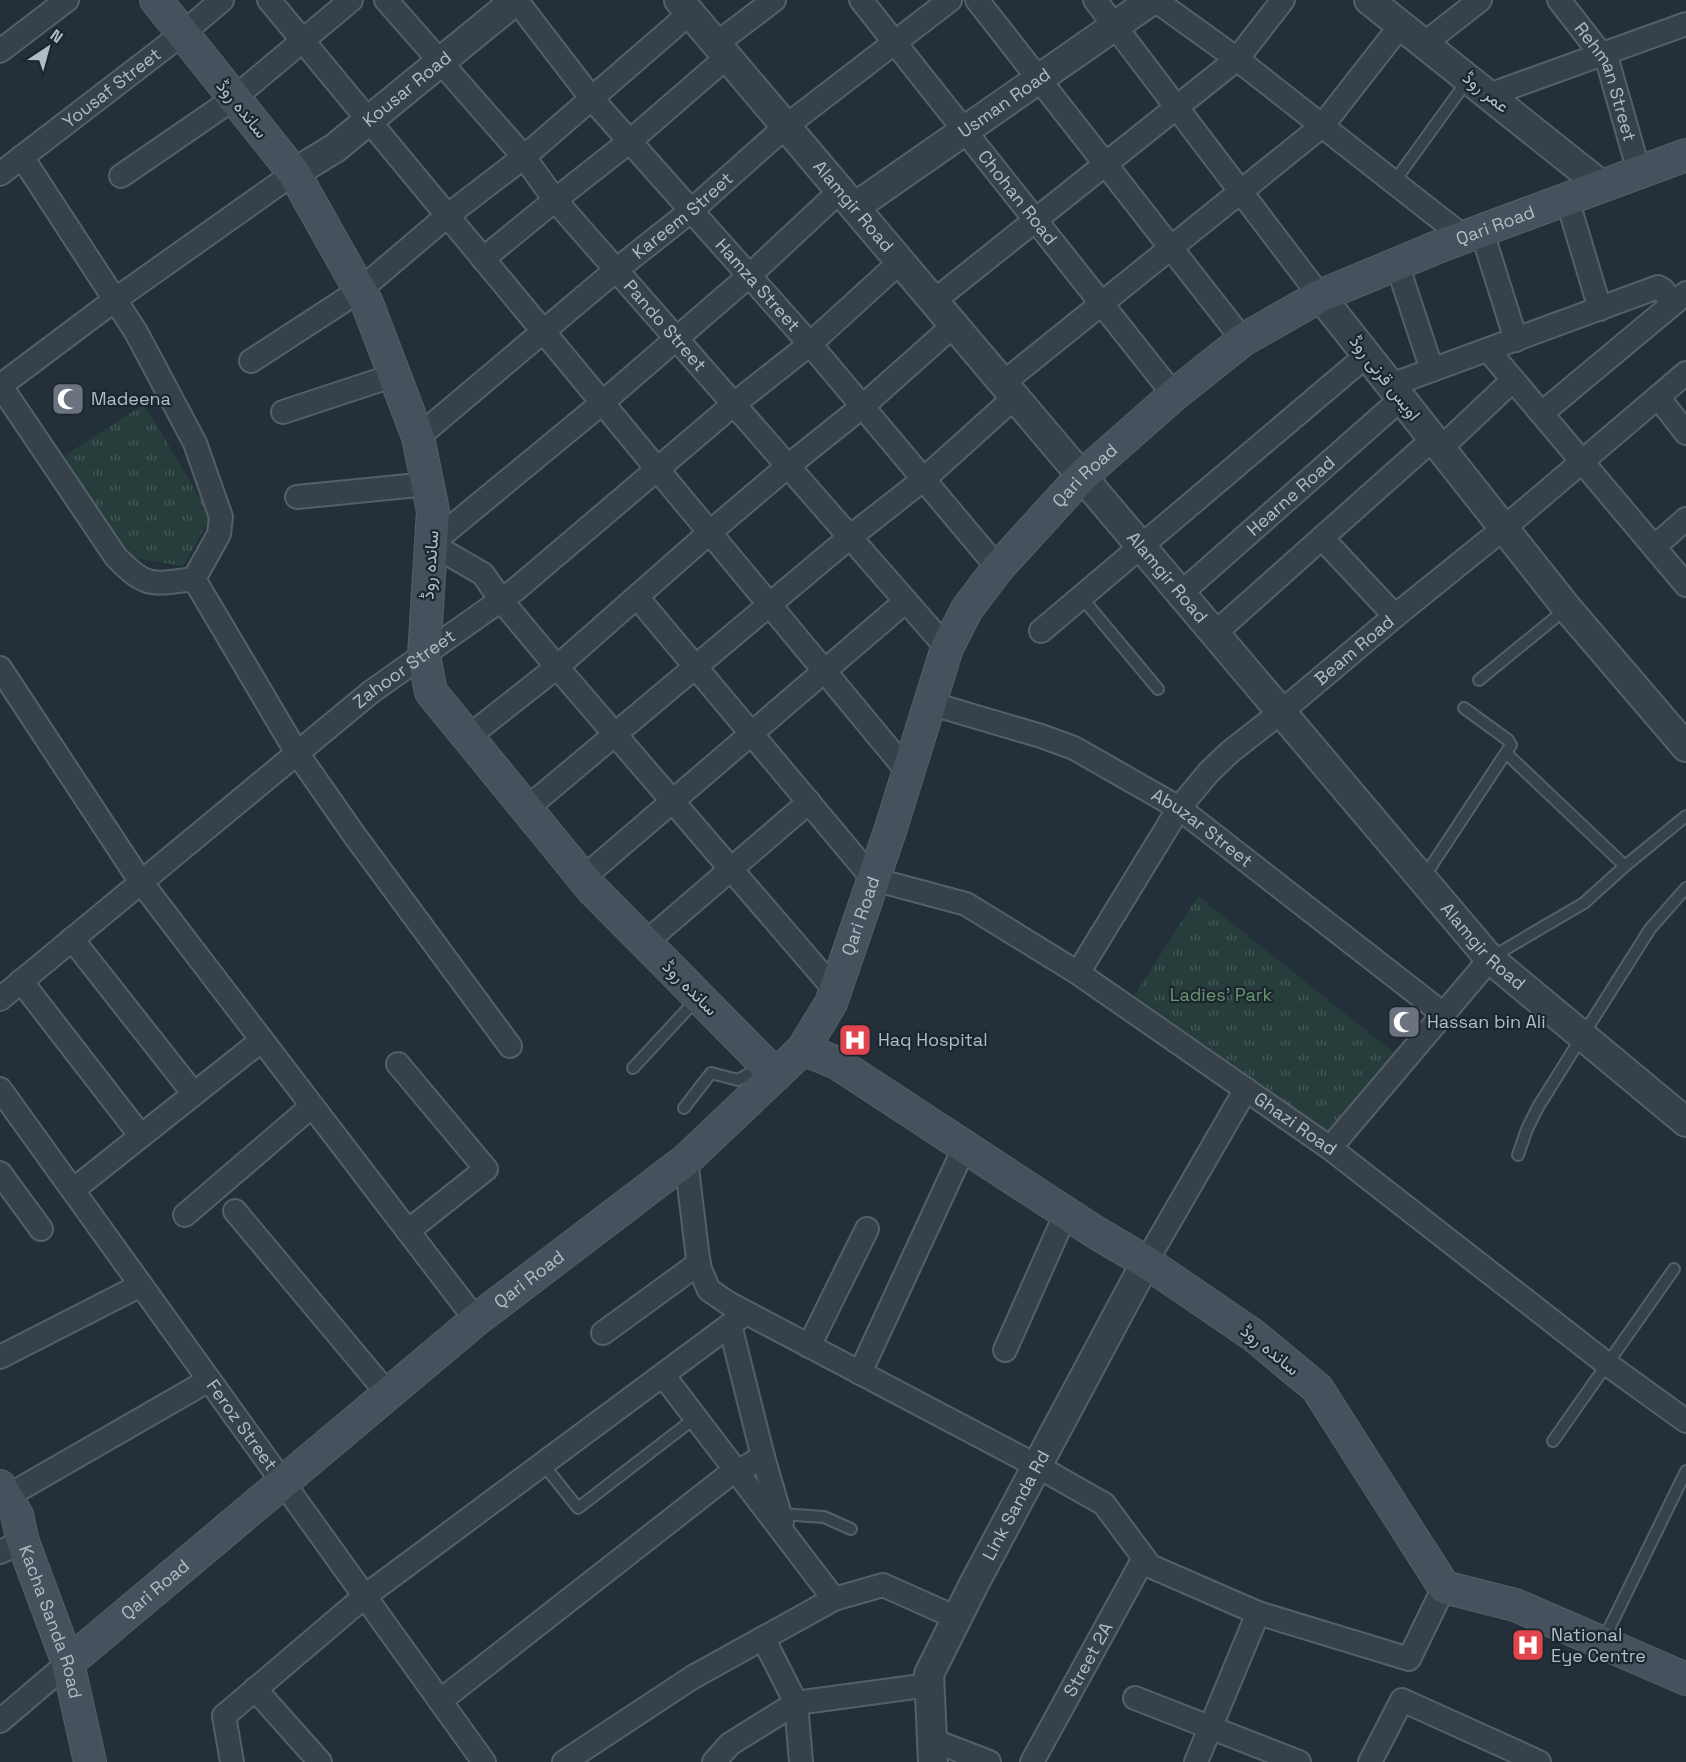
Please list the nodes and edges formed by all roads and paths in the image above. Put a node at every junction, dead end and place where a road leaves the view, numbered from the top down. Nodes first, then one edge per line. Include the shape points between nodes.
1 (67, 0) edge
2 (156, 0) edge
3 (222, 0) edge
4 (269, 0) edge
5 (351, 0) edge
6 (386, 0) edge
7 (516, 0) edge
8 (774, 0) edge
9 (861, 0) edge
10 (950, 0) edge
11 (977, 0) edge
12 (1095, 0) edge
13 (1153, 0) edge
14 (1282, 0) edge
15 (1370, 0) edge
16 (1480, 0) edge
17 (1559, 0) edge
18 (685, 6) edge
19 (1686, 24) edge
20 (1401, 25) junction
21 (1116, 26) junction
22 (182, 34) junction
23 (302, 41) junction
24 (895, 43) junction
25 (1425, 43) junction
26 (722, 50) junction
27 (0, 51) edge
28 (1601, 55) junction
29 (1237, 59) junction
30 (440, 63) junction
31 (1038, 80) junction
32 (1479, 87) junction
33 (233, 99) junction
34 (592, 99) junction
35 (1177, 107) junction
36 (368, 120) junction
37 (786, 126) junction
38 (1322, 126) junction
39 (964, 131) junction
40 (630, 141) junction
41 (1686, 155) edge
42 (22, 157) junction
43 (524, 157) junction
44 (1105, 165) junction
45 (1639, 172) junction
46 (294, 173) junction
47 (0, 174) edge
48 (121, 176) dead end
49 (1394, 182) junction
50 (1601, 185) junction
51 (1241, 191) junction
52 (848, 199) junction
53 (1566, 199) junction
54 (555, 200) junction
55 (692, 210) junction
56 (447, 216) junction
57 (1035, 221) junction
58 (1474, 235) junction
59 (1170, 248) junction
60 (483, 259) junction
61 (901, 261) junction
62 (1396, 264) junction
63 (616, 270) junction
64 (750, 275) junction
65 (360, 290) junction
66 (1320, 296) junction
67 (1679, 298) edge
68 (116, 299) junction
69 (934, 301) junction
70 (1101, 304) junction
71 (1599, 309) junction
72 (954, 325) junction
73 (543, 332) junction
74 (675, 337) junction
75 (1243, 340) junction
76 (1516, 340) junction
77 (810, 344) junction
78 (1488, 350) junction
79 (1366, 355) junction
80 (251, 361) dead end
81 (1432, 370) junction
82 (1686, 373) edge
83 (395, 375) junction
84 (1514, 380) junction
85 (0, 385) edge
86 (1009, 390) junction
87 (1396, 392) junction
88 (1174, 395) junction
89 (1658, 397) junction
90 (602, 403) junction
91 (734, 404) junction
92 (863, 406) junction
93 (283, 412) dead end
94 (1542, 413) junction
95 (1686, 433) edge
96 (418, 437) junction
97 (1437, 444) junction
98 (1581, 462) junction
99 (788, 466) junction
100 (657, 470) junction
101 (1082, 476) junction
102 (924, 479) junction
103 (428, 484) junction
104 (297, 497) dead end
105 (1686, 519) edge
106 (1504, 528) junction
107 (710, 533) junction
108 (850, 537) junction
109 (1322, 538) junction
110 (431, 544) junction
111 (1141, 547) junction
112 (1654, 547) junction
113 (998, 568) junction
114 (194, 579) junction
115 (1686, 585) edge
116 (1180, 594) junction
117 (637, 597) junction
118 (1082, 598) junction
119 (501, 600) junction
120 (906, 601) junction
121 (769, 604) junction
122 (1567, 608) junction
123 (1395, 616) junction
124 (1041, 631) dead end
125 (1214, 634) junction
126 (947, 648) junction
127 (424, 656) junction
128 (557, 667) junction
129 (695, 667) junction
130 (0, 668) edge
131 (824, 671) junction
132 (1479, 680) dead end
133 (1158, 689) dead end
134 (929, 703) junction
135 (1464, 708) dead end
136 (1281, 712) junction
137 (615, 734) junction
138 (751, 734) junction
139 (468, 737) junction
140 (1686, 747) edge
141 (297, 753) junction
142 (1507, 754) junction
143 (908, 772) junction
144 (672, 801) junction
145 (809, 802) junction
146 (1179, 808) junction
147 (526, 809) junction
148 (1686, 816) edge
149 (1625, 866) junction
150 (731, 869) junction
151 (583, 878) junction
152 (873, 879) junction
153 (1423, 880) junction
154 (141, 882) junction
155 (1686, 888) edge
156 (72, 939) junction
157 (645, 943) junction
158 (1490, 959) junction
159 (1078, 974) junction
160 (8, 986) edge
161 (836, 990) junction
162 (699, 997) junction
163 (1442, 1013) junction
164 (1582, 1035) junction
165 (262, 1040) junction
166 (510, 1046) dead end
167 (803, 1049) junction
168 (398, 1064) dead end
169 (633, 1068) dead end
170 (770, 1069) junction
171 (0, 1089) edge
172 (1246, 1089) junction
173 (194, 1094) junction
174 (312, 1106) junction
175 (684, 1108) dead end
176 (1686, 1122) edge
177 (141, 1137) junction
178 (965, 1146) junction
179 (1330, 1148) junction
180 (1518, 1155) dead end
181 (686, 1160) junction
182 (0, 1173) edge
183 (73, 1190) junction
184 (236, 1211) dead end
185 (1066, 1213) junction
186 (185, 1215) dead end
187 (41, 1229) dead end
188 (867, 1229) dead end
189 (408, 1230) junction
190 (1146, 1262) junction
191 (699, 1263) junction
192 (1674, 1269) dead end
193 (141, 1285) junction
194 (738, 1319) junction
195 (476, 1320) junction
196 (603, 1333) dead end
197 (809, 1346) junction
198 (1005, 1350) dead end
199 (0, 1357) edge
200 (1607, 1365) junction
201 (860, 1373) junction
202 (663, 1375) junction
203 (209, 1380) junction
204 (388, 1394) junction
205 (695, 1418) junction
206 (1686, 1421) edge
207 (1553, 1441) dead end
208 (763, 1457) junction
209 (543, 1464) junction
210 (1037, 1466) junction
211 (736, 1471) junction
212 (1686, 1471) edge
213 (282, 1482) junction
214 (3, 1491) edge
215 (780, 1514) junction
216 (851, 1528) dead end
217 (786, 1536) junction
218 (12, 1547) edge
219 (1144, 1558) junction
220 (1444, 1587) junction
221 (364, 1596) junction
222 (834, 1599) junction
223 (1258, 1613) junction
224 (957, 1618) junction
225 (763, 1638) junction
226 (1603, 1642) junction
227 (68, 1663) junction
228 (1686, 1679) edge
229 (930, 1685) junction
230 (255, 1689) junction
231 (1136, 1698) dead end
232 (440, 1701) junction
233 (796, 1703) junction
234 (0, 1721) edge
235 (1211, 1728) junction
236 (933, 1751) edge
237 (90, 1762) edge
238 (232, 1762) edge
239 (320, 1762) edge
240 (483, 1762) edge
241 (564, 1762) edge
242 (714, 1762) edge
243 (801, 1762) edge
244 (989, 1762) edge
245 (1032, 1762) edge
246 (1196, 1762) edge
247 (1299, 1762) edge
248 (1370, 1762) edge
249 (1539, 1762) edge

1 - 27 street
2 - 22 main road, ساندہ روڈ
3 - 22 street, Yousaf Street
4 - 23 street
5 - 23 street
6 - 30 street, Pando Street
7 - 30 street, Kousar Road
7 - 34 street, Hamza Street
8 - 26 street
9 - 24 street, Chohan Road
10 - 24 street, Kareem Street
11 - 31 street
12 - 21 street, اویس قرنی روڈ
13 - 21 street, Usman Road
13 - 29 street
14 - 29 street
15 - 20 street, عمر روڈ
16 - 25 street
17 - 28 street, Rehman Street
18 - 26 street, Alamgir Road
18 - 34 street
19 - 28 street
20 - 25 street, عمر روڈ
20 - 38 street
21 - 31 street, Usman Road
21 - 35 street, اویس قرنی روڈ
22 - 33 main road, ساندہ روڈ
22 - 42 street, Yousaf Street
23 - 33 street
23 - 36 street
24 - 37 street, Kareem Street
24 - 39 street, Chohan Road
25 - 32 street, عمر روڈ
26 - 37 street, Alamgir Road
26 - 40 street
28 - 32 street
28 - 45 street, Rehman Street via 1608,63
29 - 35 street
29 - 38 street
30 - 36 street, Kousar Road
30 - 43 street, Pando Street
31 - 39 street, Usman Road
31 - 44 street
32 - 49 lane
32 - 50 street, عمر روڈ
33 - 46 main road, ساندہ روڈ
33 - 48 street
34 - 40 street, Hamza Street
34 - 43 street
35 - 44 street
35 - 51 street, اویس قرنی روڈ
36 - 46 street, Kousar Road via 335,148
36 - 56 street
37 - 52 street, Alamgir Road
37 - 55 street, Kareem Street
38 - 49 street
38 - 51 street
39 - 52 street, Usman Road
39 - 57 street, Chohan Road
40 - 54 street
40 - 55 street, Hamza Street
41 - 45 main road, Qari Road
42 - 47 street, Yousaf Street
42 - 68 street
43 - 54 street, Pando Street
43 - 56 street
44 - 57 street
44 - 59 street
45 - 50 main road, Qari Road
46 - 65 main road, ساندہ روڈ
46 - 68 street
49 - 58 street
50 - 53 main road, Qari Road
51 - 59 street
51 - 66 street, اویس قرنی روڈ
52 - 61 street, Alamgir Road
52 - 64 street
53 - 58 main road, Qari Road
53 - 71 street
54 - 60 street
54 - 63 street, Pando Street
55 - 63 street, Kareem Street
55 - 64 street, Hamza Street
56 - 60 street
56 - 65 street
57 - 69 street
57 - 70 street, Chohan Road
58 - 62 main road, Qari Road
58 - 76 street
59 - 70 street
59 - 75 street
60 - 73 street
61 - 69 street, Alamgir Road
61 - 77 street, Zahoor Street
62 - 66 main road, Qari Road
62 - 81 street
63 - 73 street, Kareem Street
63 - 74 street, Pando Street
64 - 74 street
64 - 77 street, Hamza Street
65 - 80 street
65 - 83 main road, ساندہ روڈ
66 - 75 main road, Qari Road
66 - 79 street, اویس قرنی روڈ
67 - 71 street via 1658,287
67 - 94 street
68 - 85 street
68 - 114 street via 195,443 221,517 219,534
69 - 72 street, Alamgir Road
70 - 86 street
70 - 88 street, Chohan Road
71 - 76 street
72 - 86 street, Alamgir Road
72 - 92 street
73 - 90 street
73 - 96 street, Kareem Street
74 - 90 street
74 - 91 street, Pando Street
75 - 88 main road, Qari Road
76 - 78 street
77 - 91 street, Zahoor Street
77 - 92 street, Hamza Street
78 - 81 street
78 - 84 street
79 - 87 street, اویس قرنی روڈ
79 - 111 street
81 - 87 street
82 - 89 street, Beam Road
83 - 93 street
83 - 96 main road, ساندہ روڈ
84 - 94 street
84 - 97 street
85 - 114 street via 116,557 135,577 155,584
86 - 101 street, Alamgir Road
86 - 102 street
87 - 97 street, اویس قرنی روڈ
87 - 116 street, Hearne Road
88 - 101 main road, Qari Road
89 - 95 street
89 - 98 street, Beam Road
90 - 100 street
90 - 110 street
91 - 99 street, Pando Street
91 - 100 street, Zahoor Street
92 - 99 street
92 - 102 street, Hamza Street
94 - 98 street
96 - 103 main road, ساندہ روڈ
97 - 106 street, اویس قرنی روڈ
97 - 109 street
98 - 106 street, Beam Road
98 - 112 street
99 - 107 street
99 - 108 street, Pando Street
100 - 107 street
100 - 119 street, Zahoor Street
101 - 111 street, Alamgir Road
101 - 113 main road, Qari Road
102 - 108 street
102 - 113 street, Hamza Street
103 - 104 street
103 - 110 main road, ساندہ روڈ via 433,511
105 - 112 street
106 - 122 street, اویس قرنی روڈ
106 - 123 street, Beam Road
107 - 117 street
107 - 121 street
108 - 120 street, Pando Street
108 - 121 street
109 - 123 street
109 - 125 street
110 - 119 street via 483,574
110 - 127 main road, ساندہ روڈ
111 - 116 street, Alamgir Road
111 - 118 street
112 - 115 street
113 - 126 main road, Qari Road via 967,609
114 - 141 street
116 - 125 street, Alamgir Road
117 - 128 street
117 - 129 street
118 - 124 street
118 - 133 lane
119 - 127 street, Zahoor Street
119 - 128 street
120 - 126 street, Pando Street
120 - 131 street
121 - 129 street
121 - 131 street
122 - 132 lane
122 - 140 street, اویس قرنی روڈ
123 - 136 street, Beam Road
125 - 136 street, Alamgir Road
126 - 134 main road, Qari Road
127 - 139 main road, ساندہ روڈ via 431,692
127 - 141 street, Zahoor Street via 371,692
128 - 137 street
128 - 139 street
129 - 137 street
129 - 138 street
130 - 154 street
131 - 138 street
131 - 143 street
134 - 143 main road, Qari Road
134 - 146 street, Abuzar Street via 1074,748
135 - 142 lane via 1508,740
136 - 146 street, Beam Road via 1230,752
136 - 153 street, Alamgir Road
137 - 144 street
137 - 147 street
138 - 144 street
138 - 145 street
139 - 147 main road, ساندہ روڈ
141 - 154 street, Zahoor Street
141 - 166 street
142 - 149 lane
142 - 153 lane
143 - 152 main road, Qari Road
144 - 150 street
144 - 151 street
145 - 150 street
145 - 152 street
146 - 159 street, Beam Road
146 - 163 street, Abuzar Street
147 - 151 main road, ساندہ روڈ
148 - 149 lane
149 - 158 lane via 1584,903
150 - 157 street
150 - 161 street
151 - 157 main road, ساندہ روڈ
152 - 159 street, Ghazi Road via 966,904
152 - 161 main road, Qari Road
153 - 158 street, Alamgir Road
154 - 156 street, Zahoor Street
154 - 165 street
155 - 164 lane via 1650,929
156 - 160 street, Zahoor Street
156 - 173 street
157 - 162 main road, ساندہ روڈ
158 - 163 street
158 - 164 street, Alamgir Road
159 - 172 street, Ghazi Road
160 - 177 street
161 - 167 main road, Qari Road
162 - 169 lane
162 - 170 main road, ساندہ روڈ
163 - 179 street
164 - 176 street, Alamgir Road
164 - 180 lane via 1538,1107
165 - 173 street
165 - 174 street
167 - 170 main road, Qari Road
167 - 178 main road, ساندہ روڈ via 837,1063
168 - 189 street via 486,1169
170 - 175 lane via 738,1080 711,1073
170 - 181 main road, Qari Road
171 - 183 street, Feroz Street
172 - 179 street, Ghazi Road
172 - 190 street
173 - 177 street
174 - 186 street
174 - 189 street
177 - 183 street
178 - 185 main road, ساندہ روڈ
178 - 201 street
179 - 200 street, Ghazi Road
181 - 191 street
181 - 195 main road, Qari Road
182 - 187 street
183 - 193 street, Feroz Street
184 - 204 street
185 - 190 main road, ساندہ روڈ
185 - 198 street
188 - 197 street
189 - 195 street
190 - 210 street, Link Sanda Rd
190 - 220 main road, ساندہ روڈ via 1253,1335 1317,1388
191 - 194 street via 709,1290 728,1304
191 - 196 street
192 - 200 lane
193 - 199 street
193 - 203 street, Feroz Street
194 - 197 street
194 - 202 street
194 - 208 street
195 - 204 main road, Qari Road
197 - 201 street
200 - 206 street, Ghazi Road
200 - 207 lane
201 - 210 street
202 - 205 street
202 - 209 street
203 - 213 street, Feroz Street
203 - 214 street
204 - 213 main road, Qari Road
205 - 209 lane via 578,1508
205 - 211 street
208 - 211 street
208 - 215 street
209 - 221 street
210 - 219 street via 1104,1504
210 - 224 street, Link Sanda Rd
211 - 217 street
211 - 232 street
212 - 226 lane
213 - 221 street, Feroz Street
213 - 227 main road, Qari Road
214 - 218 main road, Kacha Sanda Road via 17,1515
215 - 216 lane via 824,1517
215 - 217 street
217 - 222 street
218 - 227 main road, Kacha Sanda Road
219 - 223 street via 1150,1566
219 - 245 street, Street 2A
220 - 223 street via 1409,1659
220 - 226 main road via 1515,1605
221 - 230 street
221 - 232 street, Feroz Street
222 - 224 street via 883,1585
222 - 225 street
223 - 235 street
224 - 229 street, Link Sanda Rd via 929,1674
225 - 233 street
225 - 241 street via 693,1677
226 - 228 main road
227 - 234 street, Qari Road
227 - 237 main road, Kacha Sanda Road
229 - 233 street
229 - 236 street, Link Sanda Rd
230 - 238 street via 224,1716
230 - 239 street
231 - 235 street
232 - 240 street, Feroz Street
233 - 242 street via 730,1744
233 - 243 street
235 - 246 street
235 - 247 street
236 - 244 street
248 - 249 street via 1402,1700

